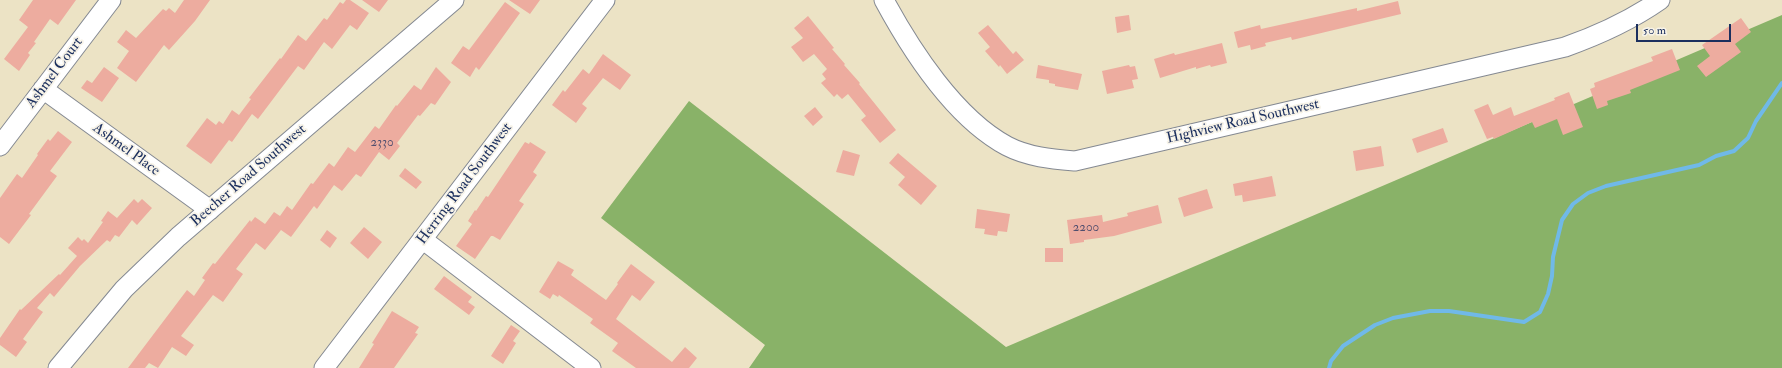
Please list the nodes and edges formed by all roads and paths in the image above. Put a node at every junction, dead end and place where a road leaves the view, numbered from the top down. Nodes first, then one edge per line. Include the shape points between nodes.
1 (111, 0) edge
2 (454, 0) edge
3 (605, 0) edge
4 (884, 0) edge
5 (1660, 0) edge
6 (43, 89) junction
7 (0, 146) edge
8 (210, 210) junction
9 (422, 239) junction
10 (58, 368) edge
11 (324, 368) edge
12 (590, 368) edge

1 - 6 street, Ashmel Court
2 - 8 street, Beecher Road Southwest
3 - 9 street, Herring Road Southwest
4 - 5 street, Highview Road Southwest via 924,64 954,102 981,130 1008,147 1039,158 1075,161 1565,47 1605,33
6 - 7 street, Ashmel Court
6 - 8 street, Ashmel Place
8 - 10 street, Beecher Road Southwest via 124,289
9 - 11 street, Herring Road Southwest
9 - 12 street

